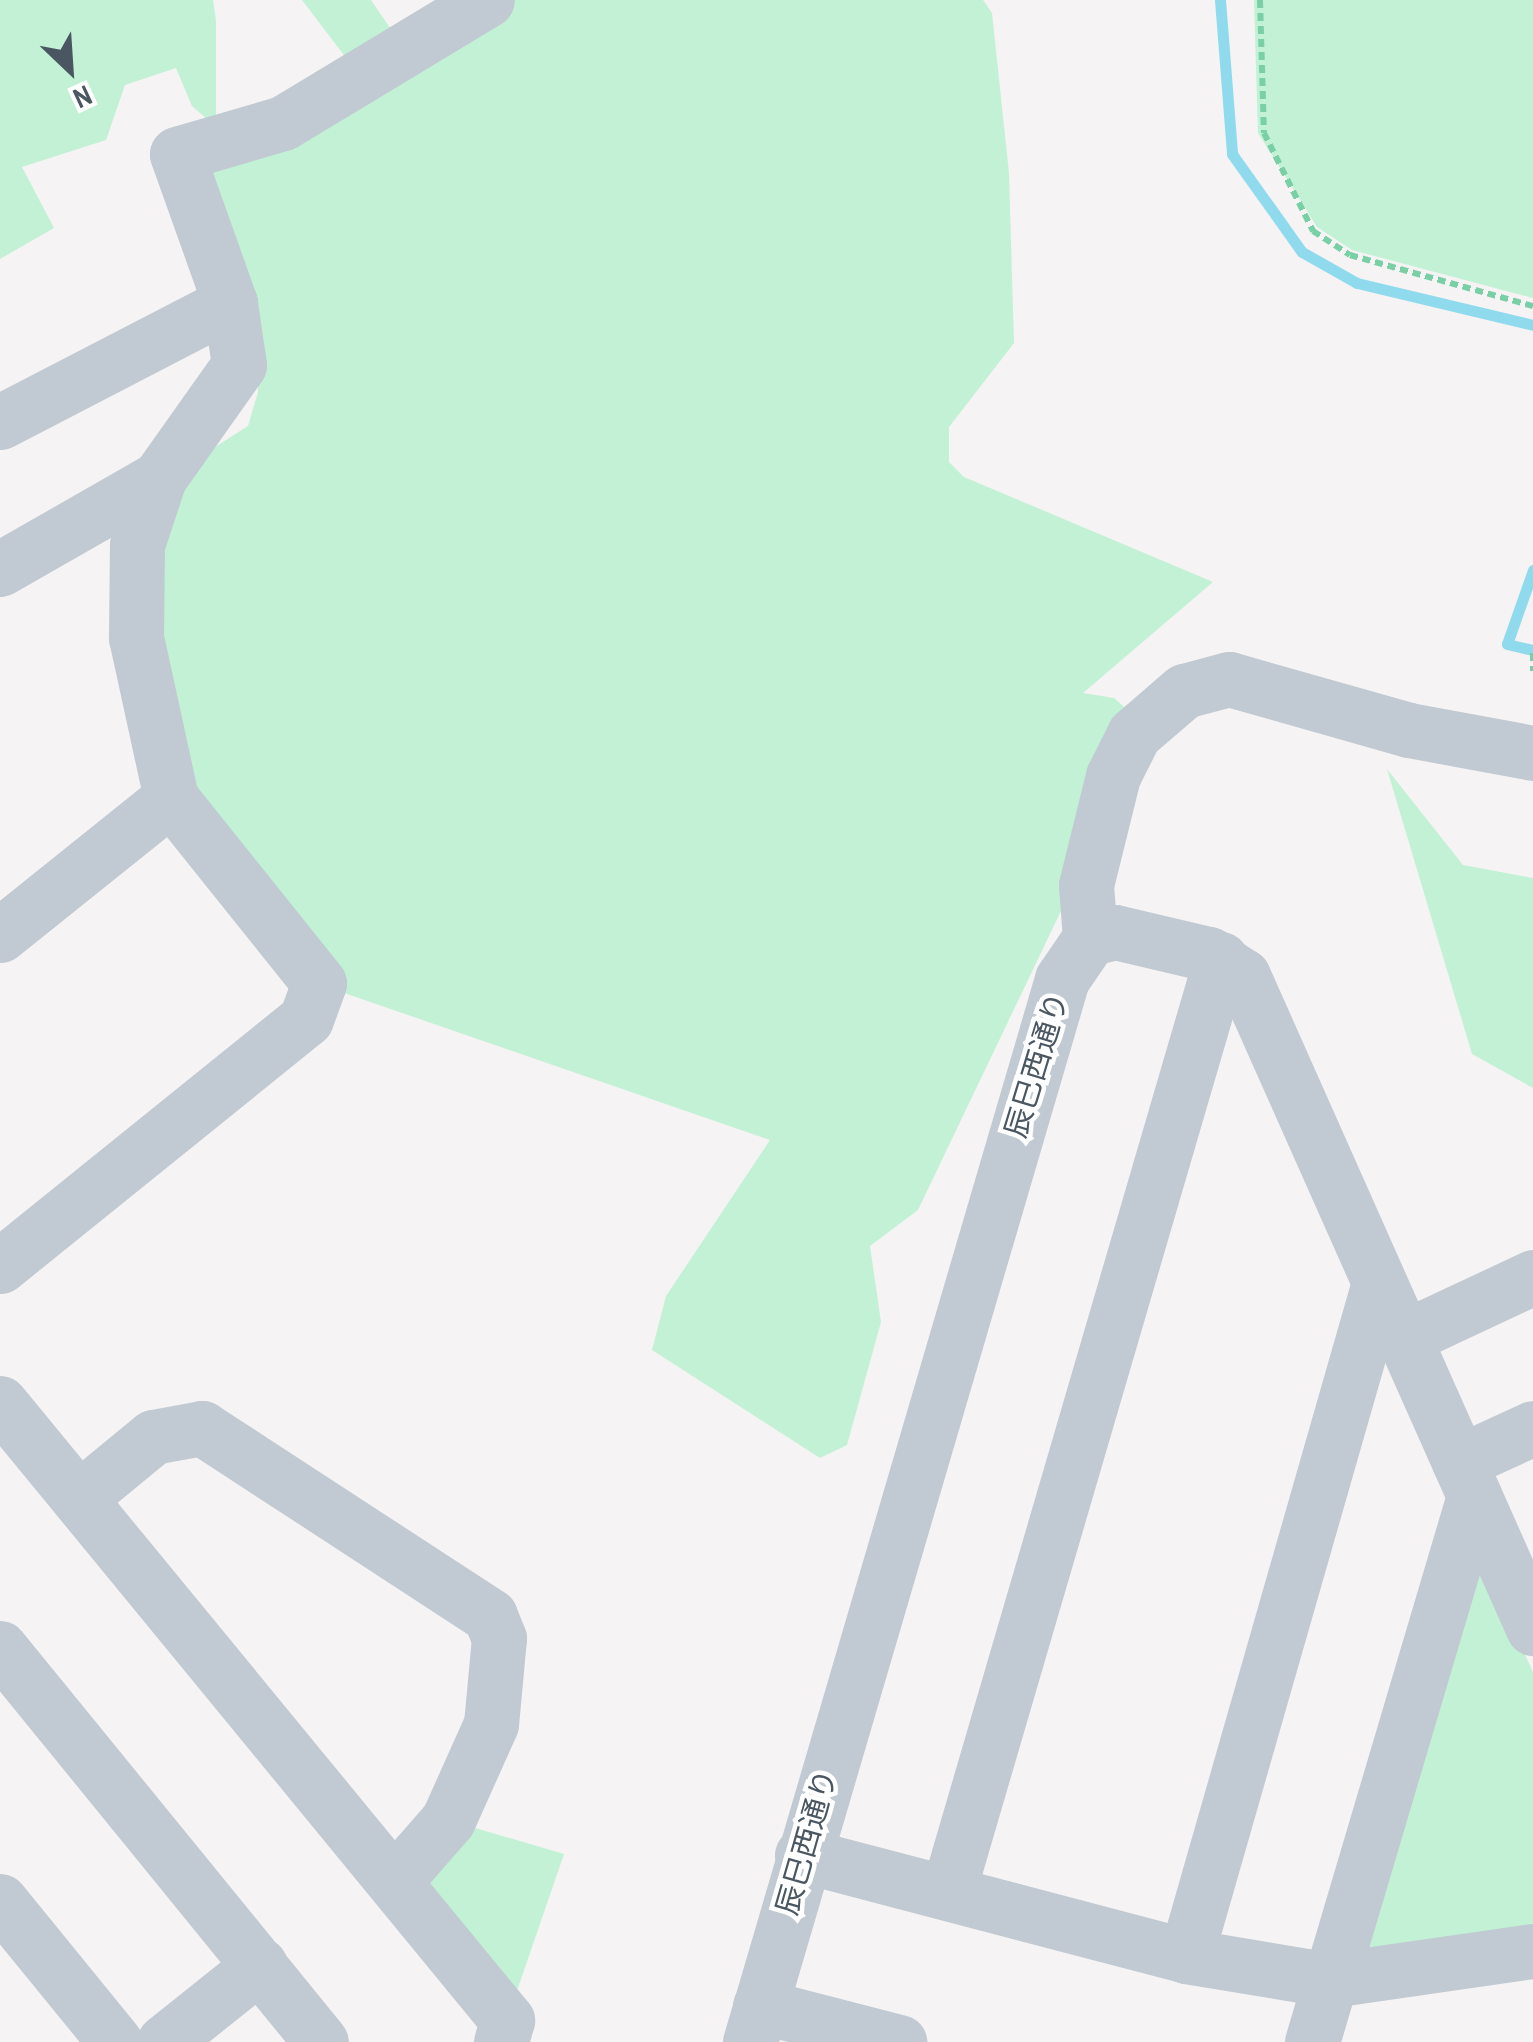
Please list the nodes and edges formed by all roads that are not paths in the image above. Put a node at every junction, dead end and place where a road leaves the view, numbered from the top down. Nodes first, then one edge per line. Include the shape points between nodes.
1 (487, 0) edge
2 (230, 303) junction
3 (0, 422) edge
4 (158, 478) junction
5 (0, 569) edge
6 (1533, 752) edge
7 (171, 798) junction
8 (2, 928) edge
9 (1090, 938) junction
10 (1221, 959) junction
11 (0, 1266) edge
12 (1533, 1277) edge
13 (1379, 1283) junction
14 (1403, 1338) junction
15 (0, 1402) edge
16 (1533, 1428) edge
17 (1466, 1479) junction
18 (78, 1498) junction
19 (1533, 1628) edge
20 (0, 1648) edge
21 (802, 1855) junction
22 (394, 1882) junction
23 (948, 1892) junction
24 (0, 1901) edge
25 (1533, 1951) edge
26 (1186, 1956) junction
27 (260, 1965) junction
28 (1331, 1980) junction
29 (755, 2024) edge
30 (115, 2042) edge
31 (164, 2042) edge
32 (320, 2042) edge
33 (501, 2042) edge
34 (898, 2042) edge
35 (1312, 2042) edge

1 - 2 street via 284,123 177,154
2 - 3 street
2 - 4 street via 238,365
4 - 5 street
4 - 7 street via 137,545 136,638
6 - 9 street via 1409,730 1230,679 1195,687 1148,717 1113,776 1084,899
7 - 8 street
7 - 11 street via 318,983 306,1019
9 - 10 street via 1115,932
9 - 21 street, 辰巳西通り via 1062,979
10 - 13 street via 1254,996
10 - 23 street
12 - 14 street
13 - 14 street
13 - 26 street
14 - 17 street
15 - 18 street
16 - 17 street
17 - 19 street
17 - 28 street
18 - 22 street
18 - 22 street via 153,1438 202,1428 490,1616 500,1638 491,1724 448,1820
20 - 27 street
21 - 23 street
21 - 29 street, 辰巳西通り
22 - 33 street via 508,2020
23 - 26 street
24 - 30 street
25 - 28 street
26 - 28 street
27 - 31 street
27 - 32 street
28 - 35 street
29 - 34 street

